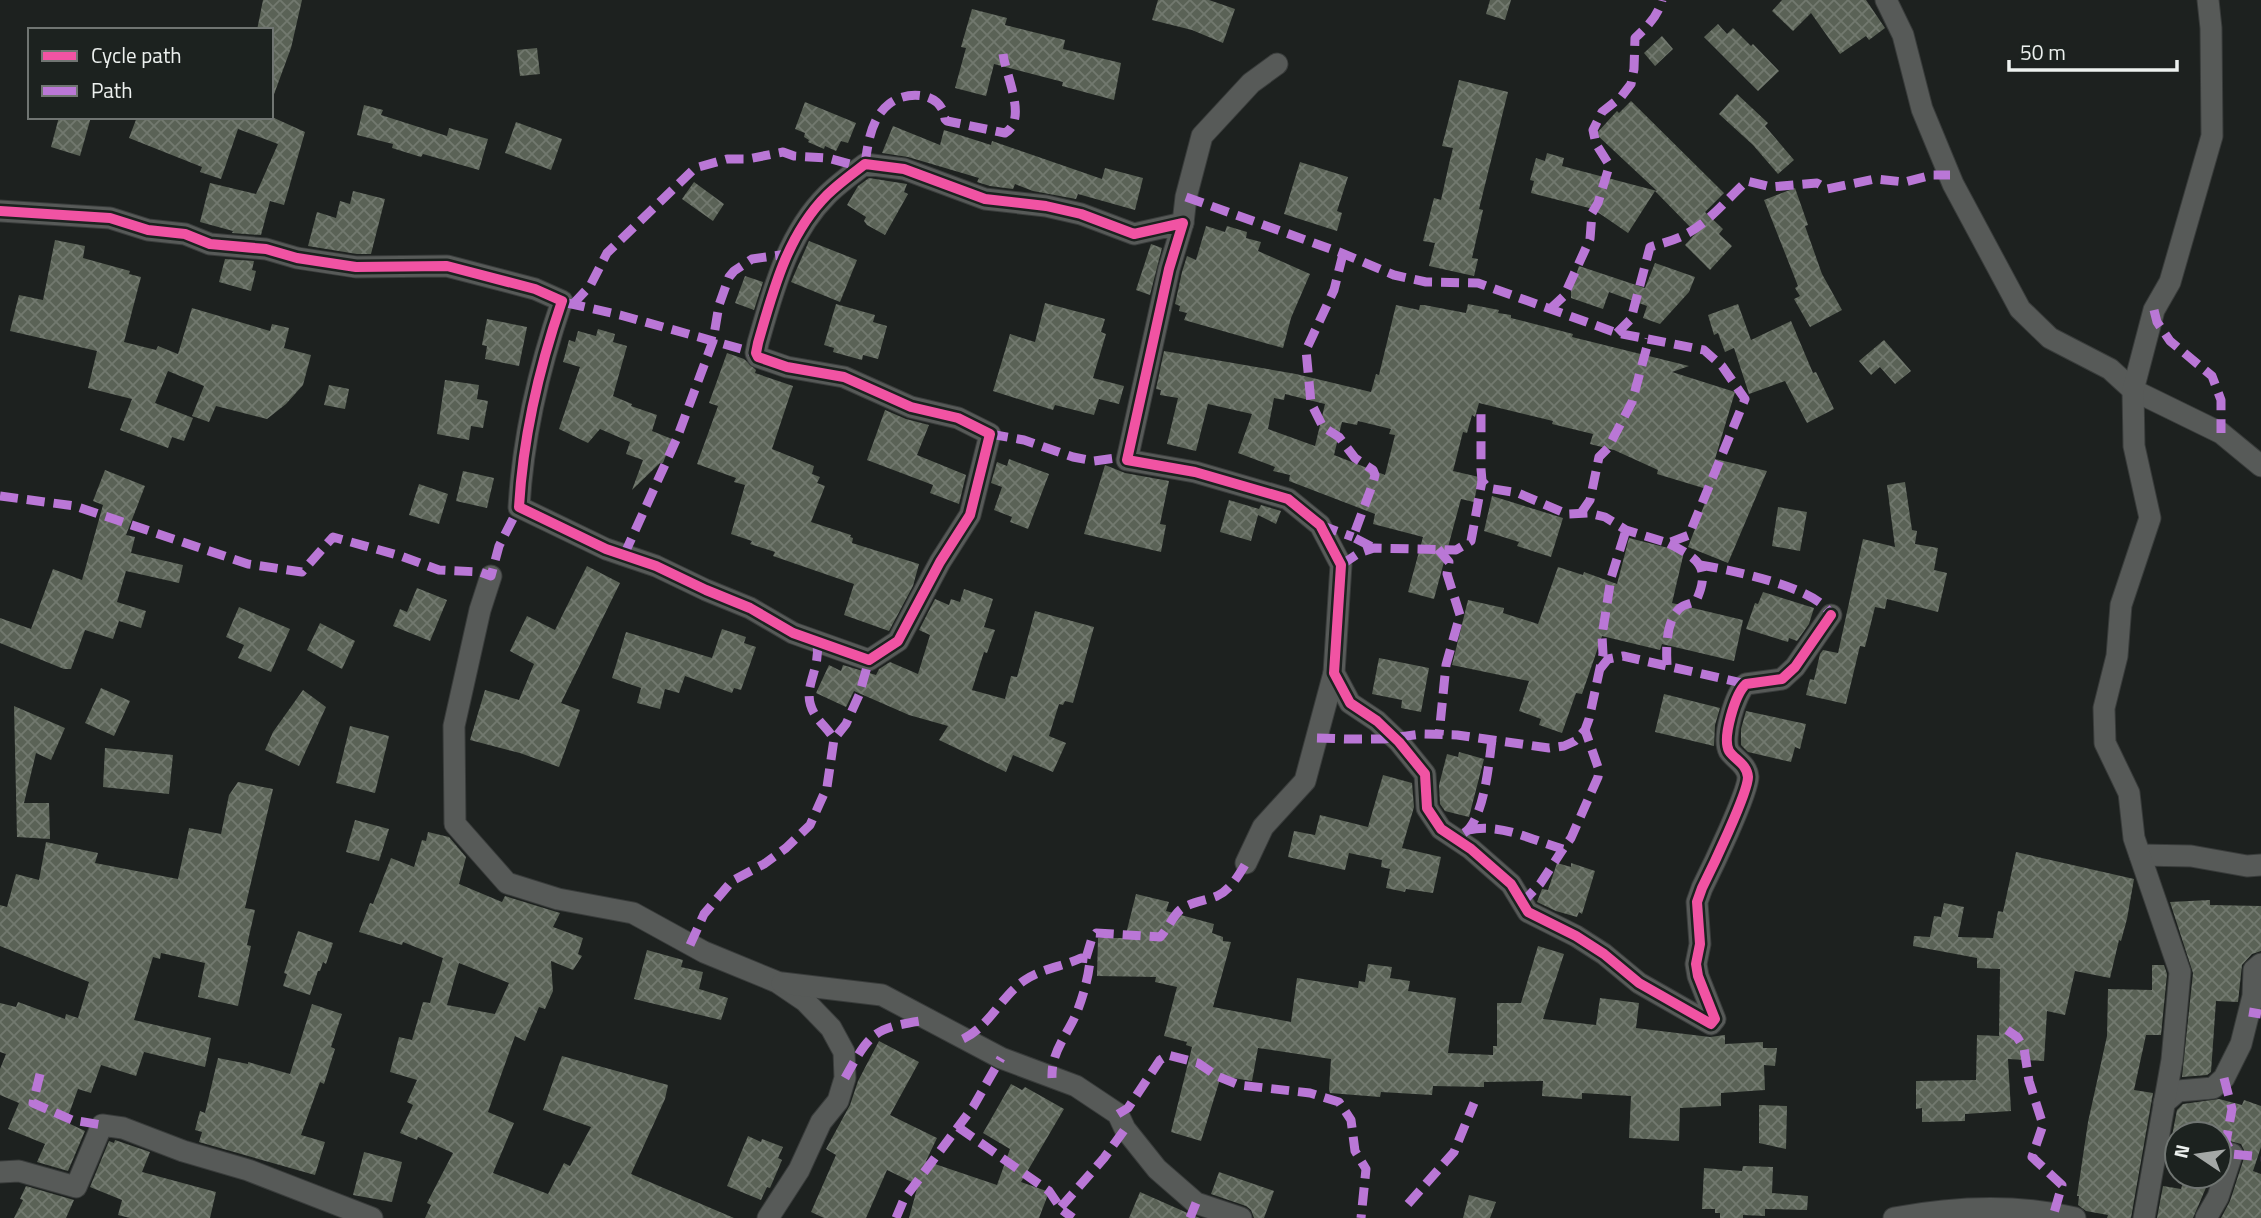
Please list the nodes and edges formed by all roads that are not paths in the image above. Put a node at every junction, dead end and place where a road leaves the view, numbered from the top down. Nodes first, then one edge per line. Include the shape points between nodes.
1 (1886, 0) edge
2 (2208, 0) edge
3 (1277, 64) dead end
4 (0, 211) edge
5 (1183, 222) junction
6 (2133, 390) junction
7 (2261, 466) edge
8 (491, 576) dead end
9 (1831, 614) dead end
10 (1334, 673) junction
11 (2140, 855) junction
12 (1246, 863) dead end
13 (2261, 865) edge
14 (2261, 964) edge
15 (777, 982) junction
16 (2164, 1103) junction
17 (2165, 1120) edge
18 (2163, 1154) edge
19 (0, 1172) edge
20 (2220, 1190) edge
21 (776, 1217) edge
22 (372, 1218) edge
23 (1241, 1218) edge
24 (1894, 1218) edge
25 (2075, 1218) edge
26 (2144, 1218) edge
27 (2206, 1218) edge

1 - 6 street via 1903,35 1922,109 1953,184 2020,309 2050,338 2110,369
2 - 6 street via 2212,136 2169,282 2154,310
3 - 5 street via 1251,83 1202,136
4 - 5 street via 110,218 210,244 266,249 356,267 447,266 535,289 562,301 533,400 519,506 606,549 750,608 793,633 869,660 898,641 970,515 989,434 958,418 911,407 844,377 758,357 758,343 782,268 802,227 826,196 865,164 904,169 985,199 1081,214 1134,234
5 - 10 street via 1127,460 1195,472 1288,499 1320,525 1341,565
6 - 7 street via 2221,433
6 - 11 street via 2134,446 2150,518 2121,605 2117,656 2104,708 2105,743 2129,793
8 - 15 street via 454,726 455,824 508,883 558,899 633,913 704,952
9 - 10 street via 1783,679 1746,684 1736,698 1728,750 1745,767 1748,778 1698,902 1696,964 1715,1019 1711,1024 1639,983 1585,942 1528,912 1511,884 1441,829 1427,808 1425,774 1377,721 1350,703
10 - 12 street via 1305,781 1263,827
11 - 13 street
11 - 16 street via 2180,972
14 - 16 street via 2254,970 2253,996 2241,1044 2224,1078 2213,1088 2178,1091
15 - 21 street via 805,1001 831,1028 844,1052 845,1078 838,1101 821,1122
15 - 23 street via 882,995 1001,1058 1076,1086 1118,1114 1157,1170 1196,1203
16 - 17 street
18 - 26 street
19 - 22 street via 19,1171 76,1187 102,1125 248,1170
20 - 27 street
24 - 25 street via 2001,1209

